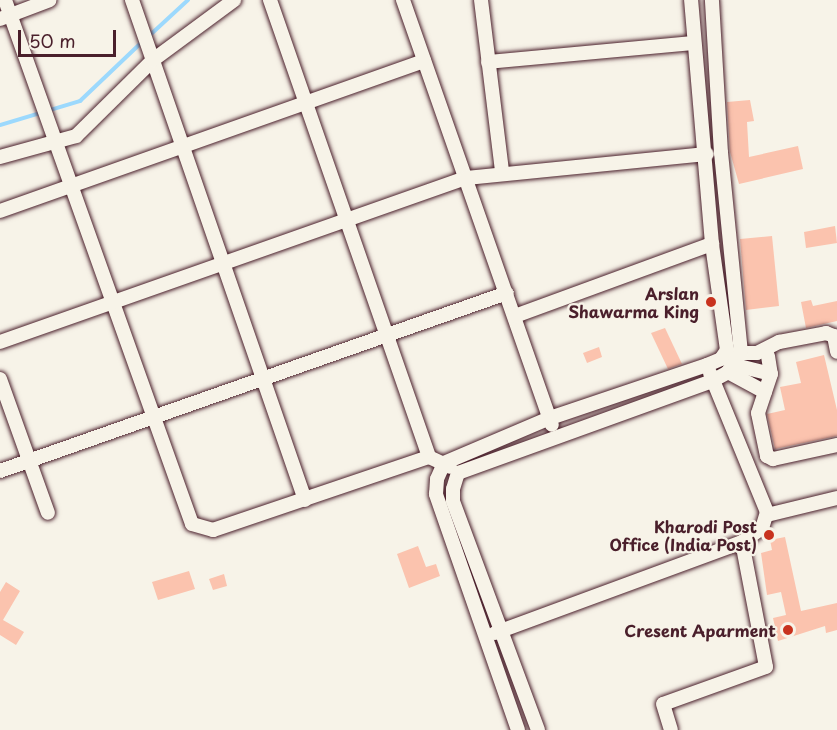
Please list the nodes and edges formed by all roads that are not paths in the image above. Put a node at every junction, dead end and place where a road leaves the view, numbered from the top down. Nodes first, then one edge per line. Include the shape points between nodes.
1 (4, 0) edge
2 (50, 0) edge
3 (132, 0) edge
4 (234, 0) edge
5 (270, 0) edge
6 (403, 0) edge
7 (480, 0) edge
8 (691, 0) edge
9 (712, 0) edge
10 (5, 17) edge
11 (694, 43) junction
12 (151, 54) junction
13 (424, 61) junction
14 (488, 62) junction
15 (306, 103) junction
16 (701, 104) junction
17 (719, 104) junction
18 (56, 144) junction
19 (183, 147) junction
20 (707, 154) junction
21 (0, 157) edge
22 (502, 172) junction
23 (466, 178) junction
24 (71, 186) junction
25 (0, 212) edge
26 (348, 219) junction
27 (712, 244) junction
28 (223, 264) junction
29 (507, 293) junction
30 (113, 302) junction
31 (515, 316) junction
32 (388, 335) junction
33 (0, 342) edge
34 (837, 352) edge
35 (768, 356) dead end
36 (735, 363) junction
37 (707, 365) junction
38 (771, 374) junction
39 (0, 379) edge
40 (263, 379) junction
41 (712, 381) junction
42 (765, 392) junction
43 (154, 417) junction
44 (550, 418) junction
45 (556, 435) junction
46 (837, 445) edge
47 (429, 458) junction
48 (29, 460) junction
49 (444, 463) junction
50 (0, 471) edge
51 (458, 473) junction
52 (837, 498) edge
53 (305, 500) junction
54 (48, 513) dead end
55 (767, 515) junction
56 (465, 531) junction
57 (450, 536) junction
58 (742, 542) junction
59 (492, 600) junction
60 (474, 606) junction
61 (502, 630) junction
62 (484, 636) junction
63 (518, 730) edge
64 (538, 730) edge
65 (671, 730) edge

1 - 10 street
2 - 10 street
3 - 12 street
4 - 12 street
5 - 15 street
6 - 13 street
7 - 14 street
8 - 11 street
9 - 17 street
10 - 18 street
11 - 14 street
11 - 16 street
12 - 18 street via 76,136
12 - 19 street
13 - 15 street
13 - 23 street
14 - 22 street
15 - 19 street
15 - 26 street
16 - 17 street
16 - 20 street
17 - 36 street
18 - 21 street
18 - 24 street
19 - 24 street
19 - 28 street
20 - 22 street
20 - 27 street
22 - 23 street
23 - 26 street
23 - 29 street
24 - 25 street
24 - 30 street
26 - 28 street
26 - 32 street
27 - 31 street
27 - 37 street via 727,350 721,359
28 - 30 street
28 - 40 street
29 - 31 street
29 - 32 street
30 - 33 street
30 - 43 street
31 - 44 street
32 - 40 street
32 - 47 street
34 - 36 street via 834,336 826,333 780,342
35 - 38 street
36 - 38 street
36 - 41 street
36 - 42 street
37 - 41 street
37 - 44 street
38 - 42 street
39 - 48 street
40 - 43 street
40 - 53 street
41 - 45 street
41 - 55 street via 738,434
42 - 46 street via 758,413 767,456 773,459
43 - 48 street
43 - 53 street via 192,524 213,530
44 - 45 street
44 - 49 street
45 - 51 street
47 - 49 street
47 - 53 street
48 - 50 street
48 - 54 street
49 - 51 street
49 - 57 street via 436,494
51 - 56 street via 453,501
52 - 55 street
55 - 58 street via 762,528
56 - 57 street
56 - 59 street
57 - 60 street
58 - 61 street
58 - 65 street via 766,668 663,704
59 - 60 street
59 - 61 street
60 - 62 street
61 - 62 street
61 - 64 street
62 - 63 street

